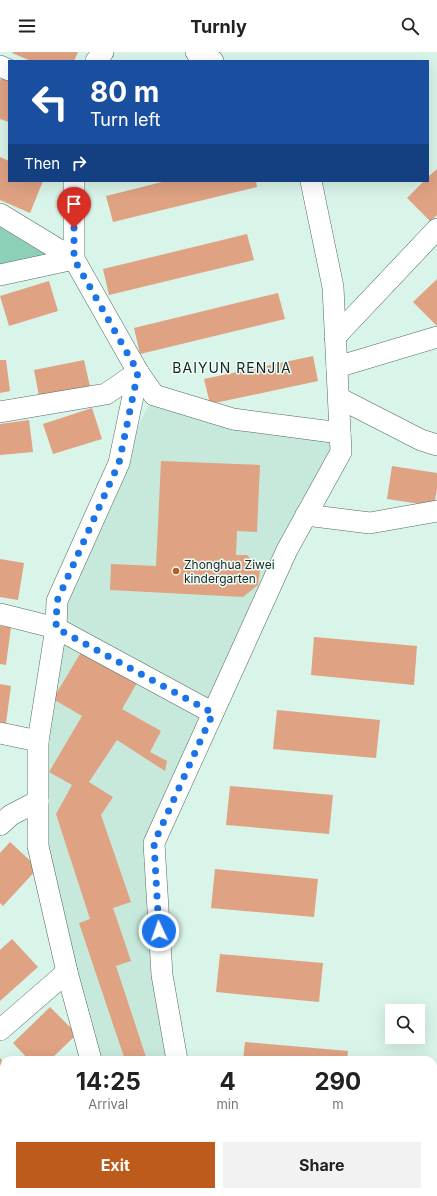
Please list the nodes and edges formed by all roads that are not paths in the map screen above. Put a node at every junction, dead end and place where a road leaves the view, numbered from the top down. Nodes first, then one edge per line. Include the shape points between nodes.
1 (103, 52) edge
2 (196, 52) edge
3 (97, 60) edge
4 (211, 60) edge
5 (74, 182) edge
6 (311, 182) edge
7 (0, 214) edge
8 (437, 229) edge
9 (74, 259) junction
10 (0, 275) edge
11 (336, 337) junction
12 (437, 337) edge
13 (337, 367) junction
14 (138, 372) junction
15 (339, 398) junction
16 (0, 412) edge
17 (340, 433) junction
18 (437, 445) edge
19 (437, 512) edge
20 (306, 515) junction
21 (0, 614) edge
22 (56, 628) junction
23 (213, 713) junction
24 (0, 733) edge
25 (38, 741) junction
26 (38, 801) junction
27 (0, 825) edge
28 (67, 972) junction
29 (0, 1030) edge
30 (90, 1056) edge
31 (175, 1056) edge

1 - 3 street
2 - 4 street
5 - 9 street
6 - 11 street via 333,287
7 - 9 street
8 - 11 street
9 - 10 street
9 - 14 street
11 - 13 street
12 - 13 street
13 - 15 street
14 - 16 street via 106,394
14 - 17 street via 154,395 219,415
14 - 22 street via 119,463 57,601
15 - 17 street
15 - 18 street via 420,440
17 - 20 street via 341,452
19 - 20 street via 370,523
20 - 23 street via 287,550
21 - 22 street
22 - 23 street
22 - 25 street
23 - 31 street via 154,843 162,975
24 - 25 street
25 - 26 street
26 - 27 street via 11,815
26 - 28 street via 38,846
28 - 29 street
28 - 30 street

